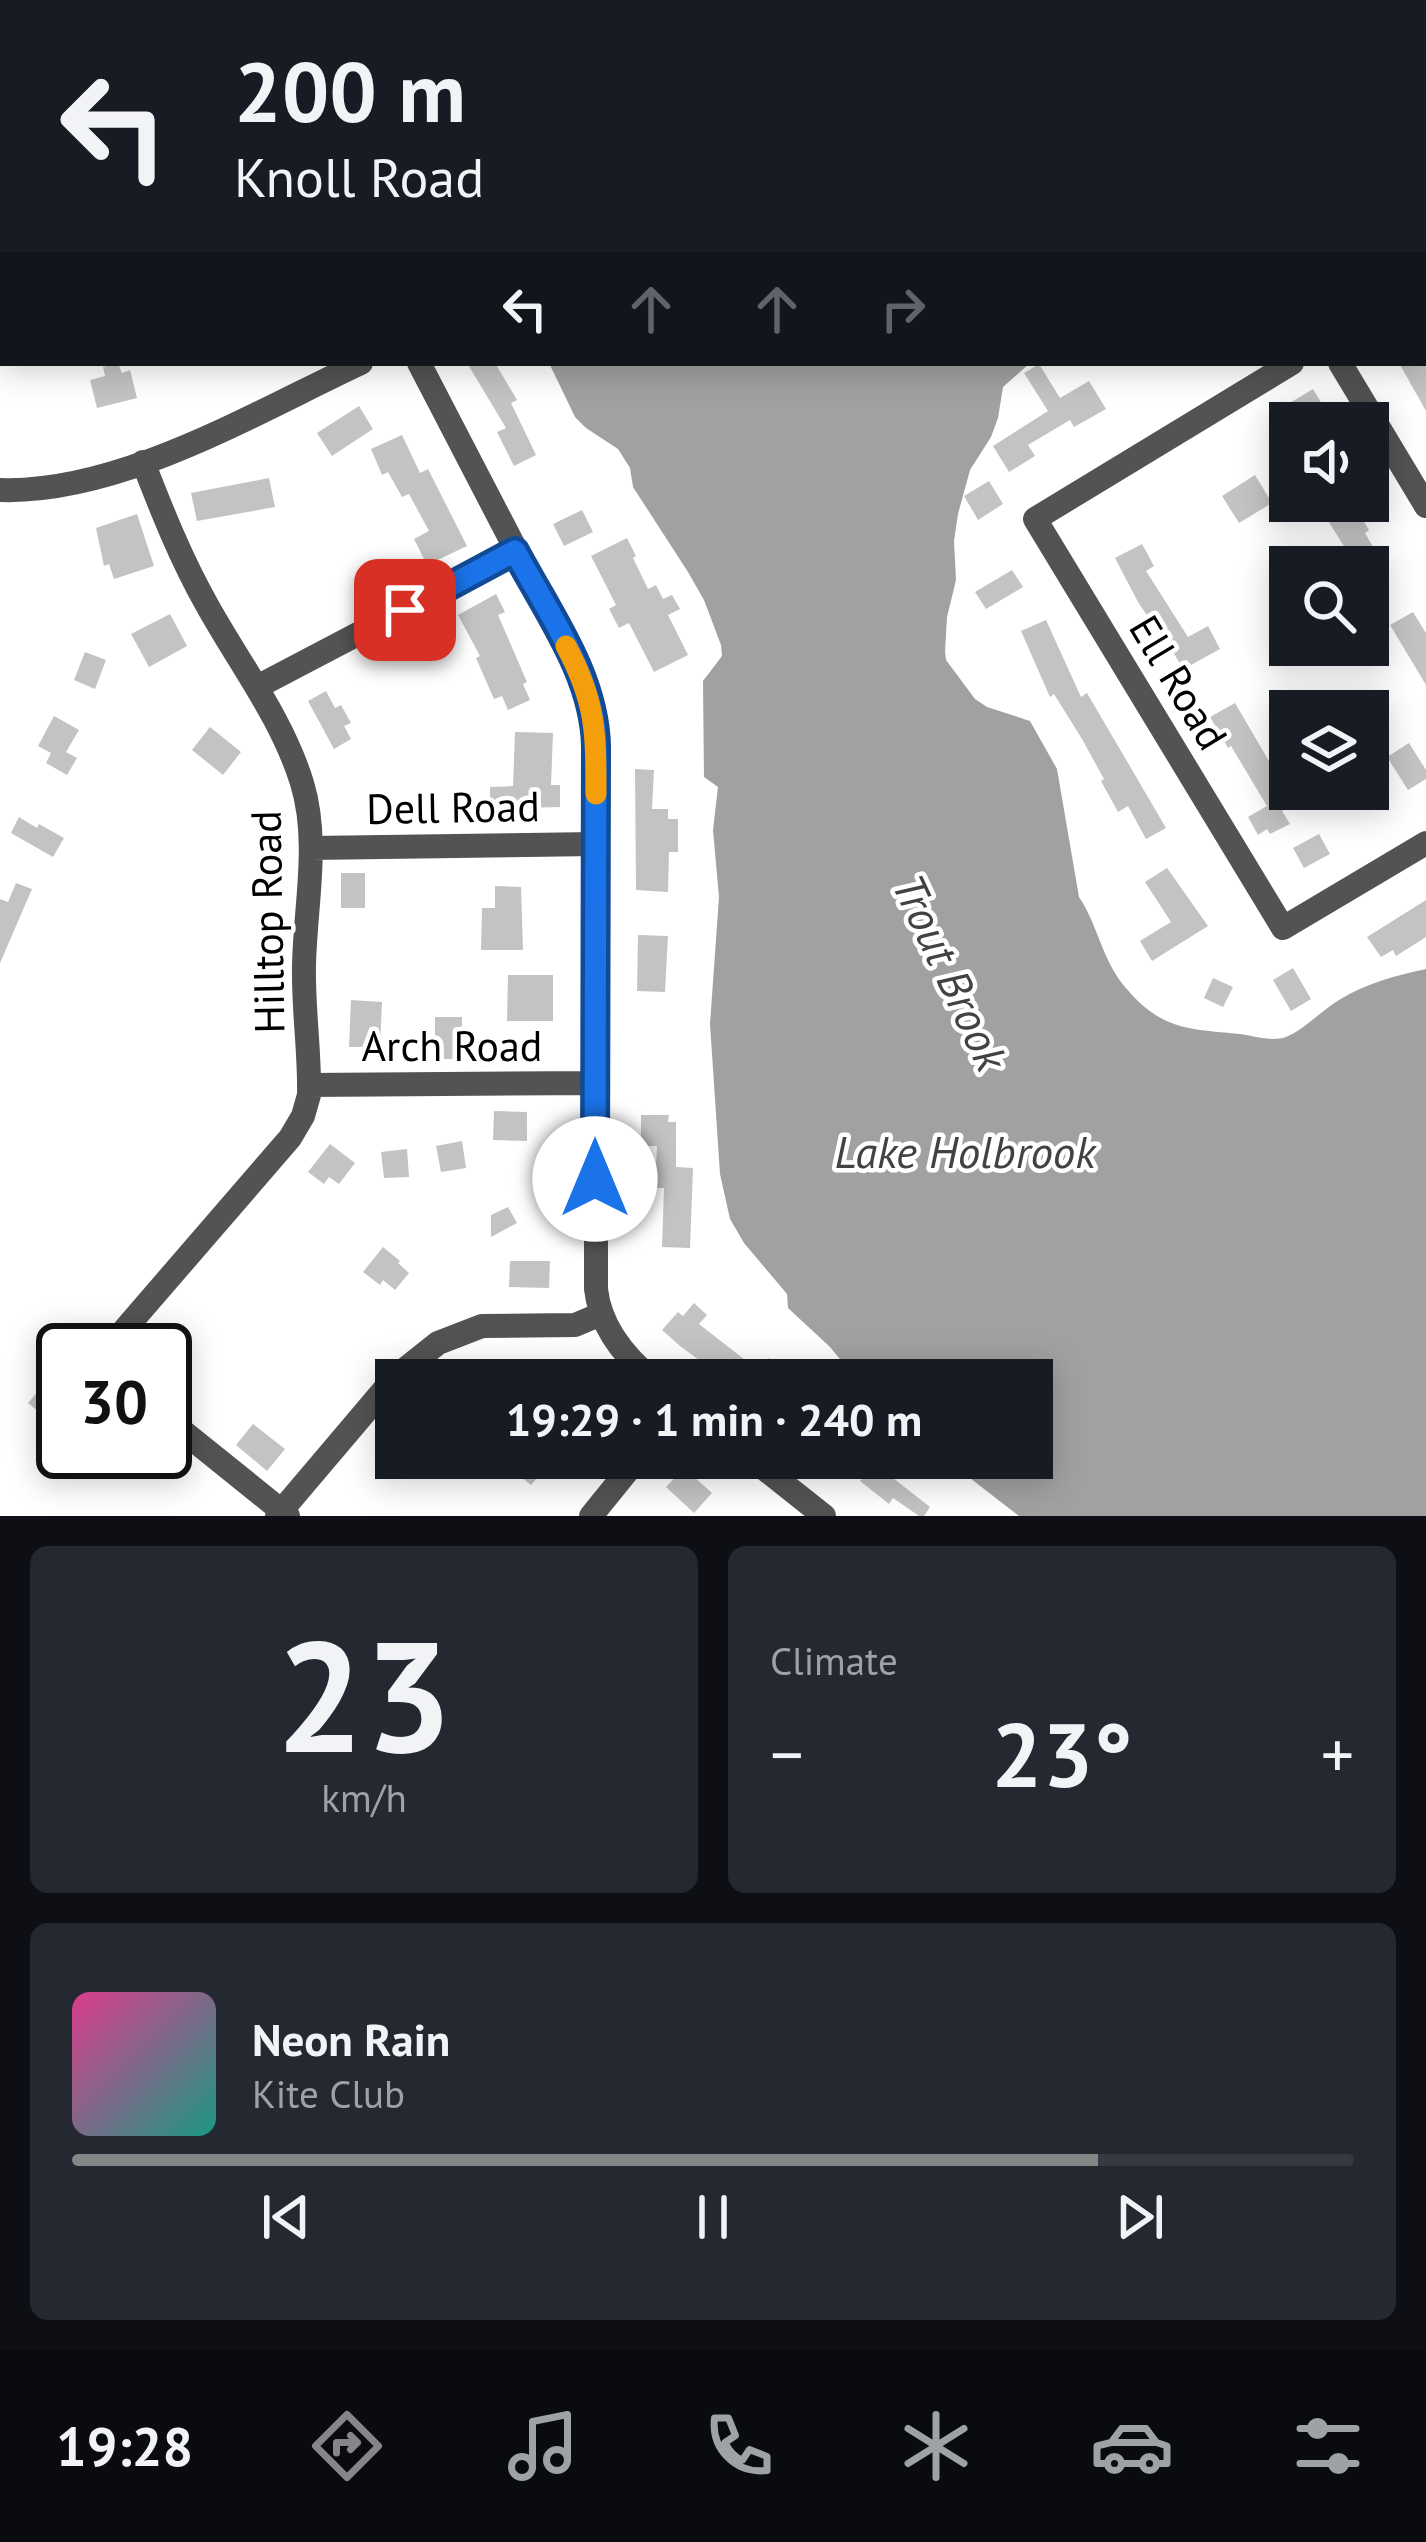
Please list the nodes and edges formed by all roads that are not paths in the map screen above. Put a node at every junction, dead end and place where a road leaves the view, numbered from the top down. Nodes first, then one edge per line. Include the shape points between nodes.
1 (421, 366) edge
2 (1287, 366) edge
3 (1342, 366) edge
4 (327, 370) edge
5 (143, 462) junction
6 (0, 490) edge
7 (1426, 506) edge
8 (515, 551) junction
9 (257, 687) junction
10 (1426, 843) edge
11 (596, 844) junction
12 (311, 848) junction
13 (595, 1083) junction
14 (309, 1085) junction
15 (601, 1314) junction
16 (129, 1323) edge
17 (633, 1359) edge
18 (192, 1439) edge
19 (621, 1479) edge
20 (777, 1479) edge
21 (282, 1514) edge
22 (590, 1516) edge
23 (824, 1516) edge

1 - 8 street
2 - 10 street, Ell Road via 1035,519 1283,928
3 - 7 street
4 - 5 street
5 - 6 street via 73,484
5 - 9 street, Hilltop Road via 188,570
8 - 9 street
8 - 11 street via 591,704
9 - 12 street, Hilltop Road via 302,782
11 - 12 street, Dell Road
11 - 13 street
12 - 14 street, Hilltop Road
13 - 14 street, Arch Road
13 - 15 street
14 - 16 street, Hilltop Road via 290,1138
15 - 17 street
15 - 21 street via 575,1325 482,1326 438,1343 394,1378
18 - 21 street
19 - 22 street
20 - 23 street

